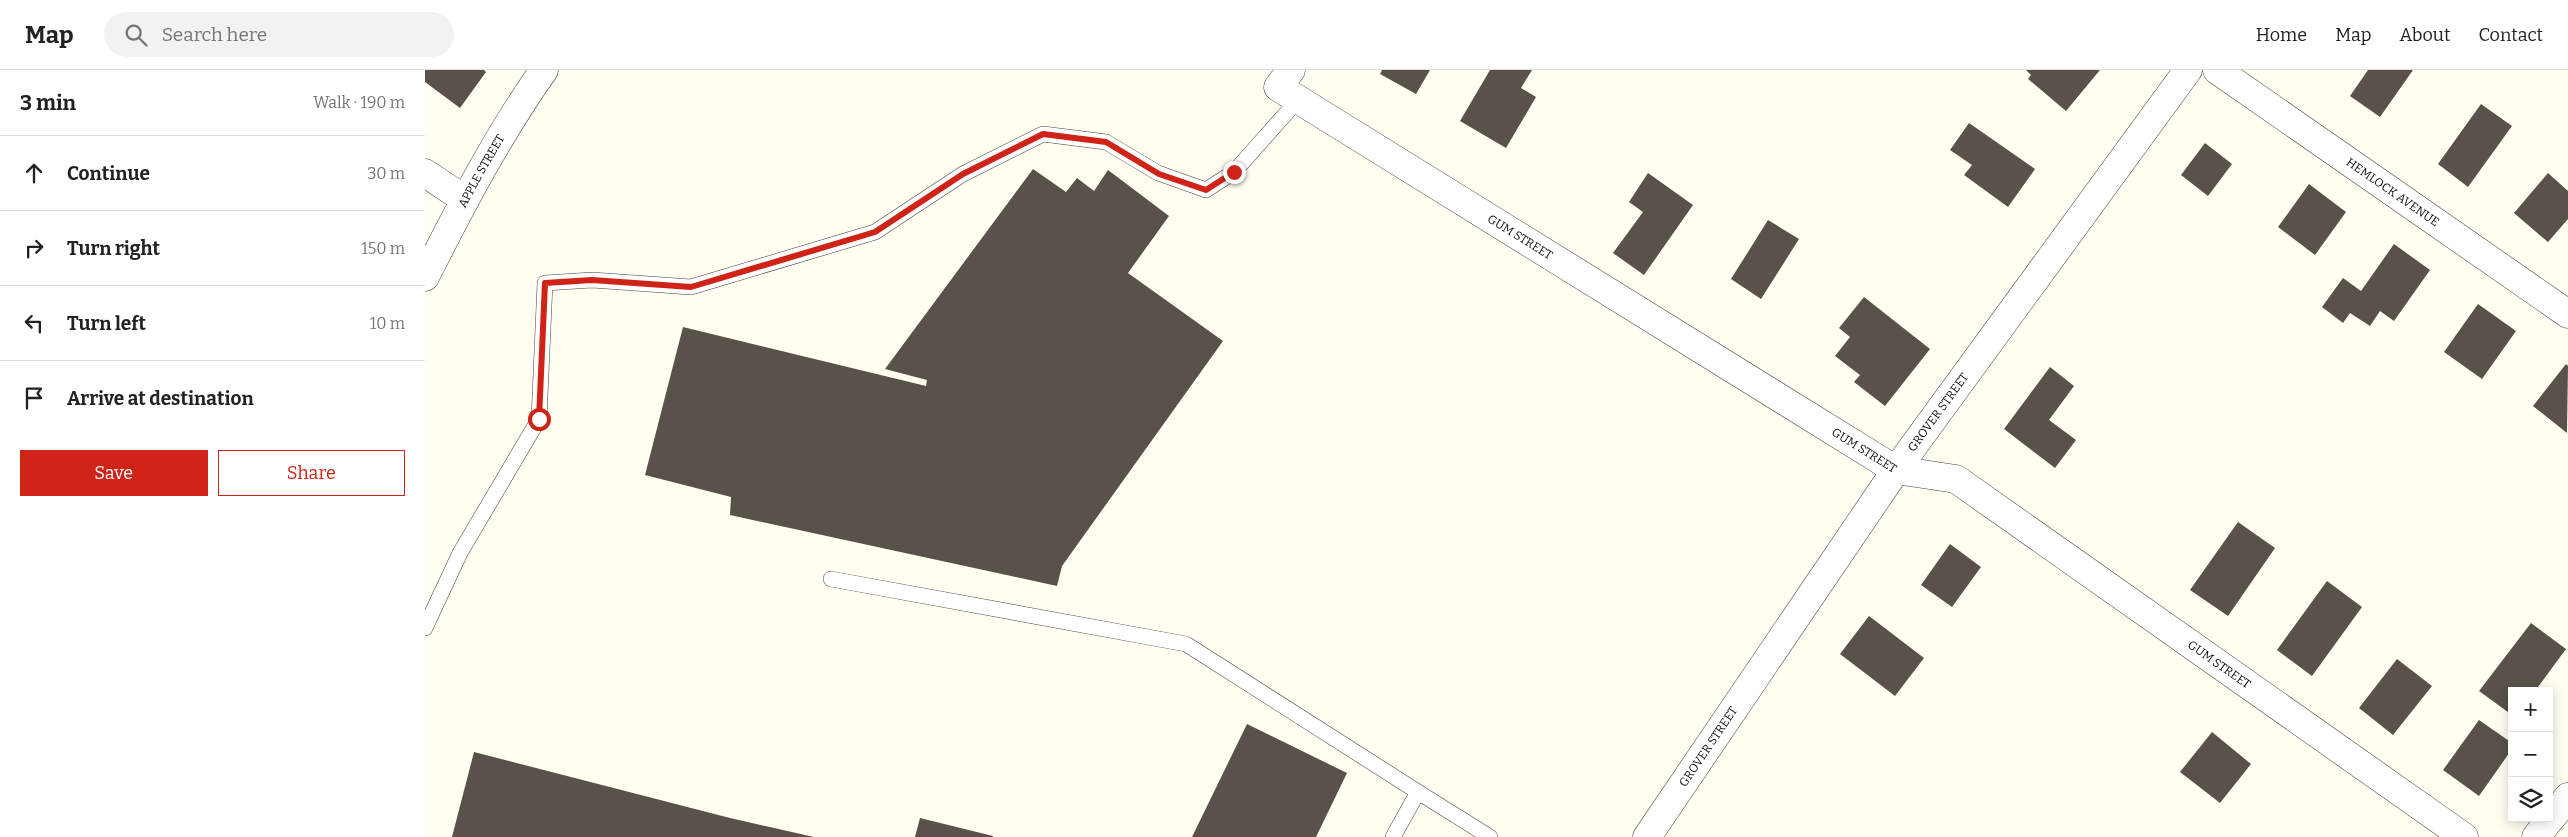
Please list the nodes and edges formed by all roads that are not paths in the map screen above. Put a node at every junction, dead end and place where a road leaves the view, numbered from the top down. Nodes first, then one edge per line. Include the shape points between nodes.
1 (544, 70) edge
2 (2188, 70) edge
3 (2217, 70) edge
4 (1289, 86) edge
5 (425, 173) edge
6 (464, 199) junction
7 (425, 277) edge
8 (2568, 314) edge
9 (1896, 470) junction
10 (831, 578) dead end
11 (425, 628) edge
12 (1418, 792) junction
13 (2568, 797) edge
14 (1393, 837) edge
15 (1490, 837) edge
16 (1647, 837) edge
17 (2464, 837) edge
18 (2536, 837) edge

1 - 6 street, APPLE STREET
2 - 9 street, GROVER STREET
3 - 8 street, HEMLOCK AVENUE
4 - 9 street, GUM STREET
4 - 11 lane via 1234,172 1206,190 1159,174 1106,142 1043,134 963,174 875,232 691,287 592,280 545,283 539,419 460,553
5 - 6 street
6 - 7 street, APPLE STREET
9 - 16 street, GROVER STREET
9 - 17 street, GUM STREET via 1956,479
10 - 12 lane via 1186,644
12 - 14 lane
12 - 15 lane
13 - 18 street

